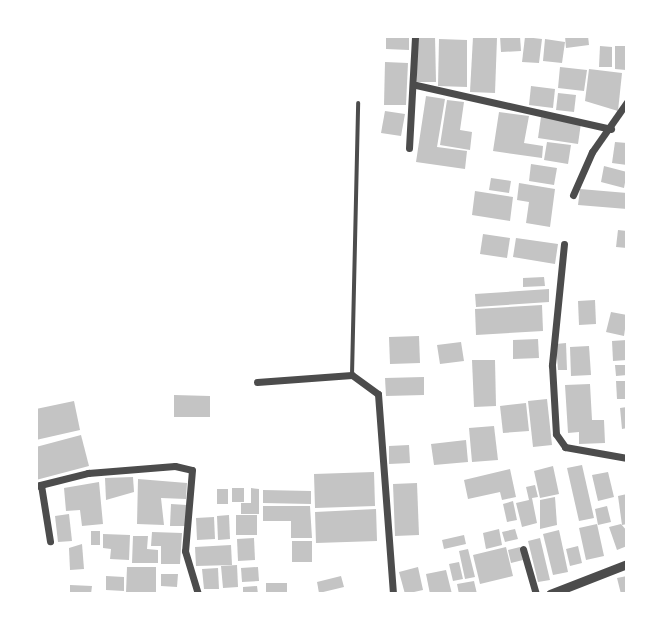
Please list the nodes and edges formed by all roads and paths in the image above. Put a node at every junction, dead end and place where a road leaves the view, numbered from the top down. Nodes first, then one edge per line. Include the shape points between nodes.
1 (415, 36) edge
2 (416, 85) junction
3 (358, 103) dead end
4 (627, 103) edge
5 (611, 129) junction
6 (409, 148) dead end
7 (573, 195) dead end
8 (564, 244) dead end
9 (352, 375) junction
10 (257, 382) dead end
11 (627, 458) edge
12 (38, 485) edge
13 (50, 541) dead end
14 (523, 549) dead end
15 (627, 564) edge
16 (198, 594) edge
17 (393, 594) edge
18 (536, 594) edge
19 (550, 594) edge

1 - 2 street
2 - 5 street
2 - 6 street
3 - 9 lane
4 - 5 street
5 - 7 street via 586,163
8 - 11 street via 552,365 556,434 565,447
9 - 10 street
9 - 17 street via 378,394
12 - 13 street
12 - 16 street via 88,473 175,466 192,470 185,551
14 - 18 street
15 - 19 street

